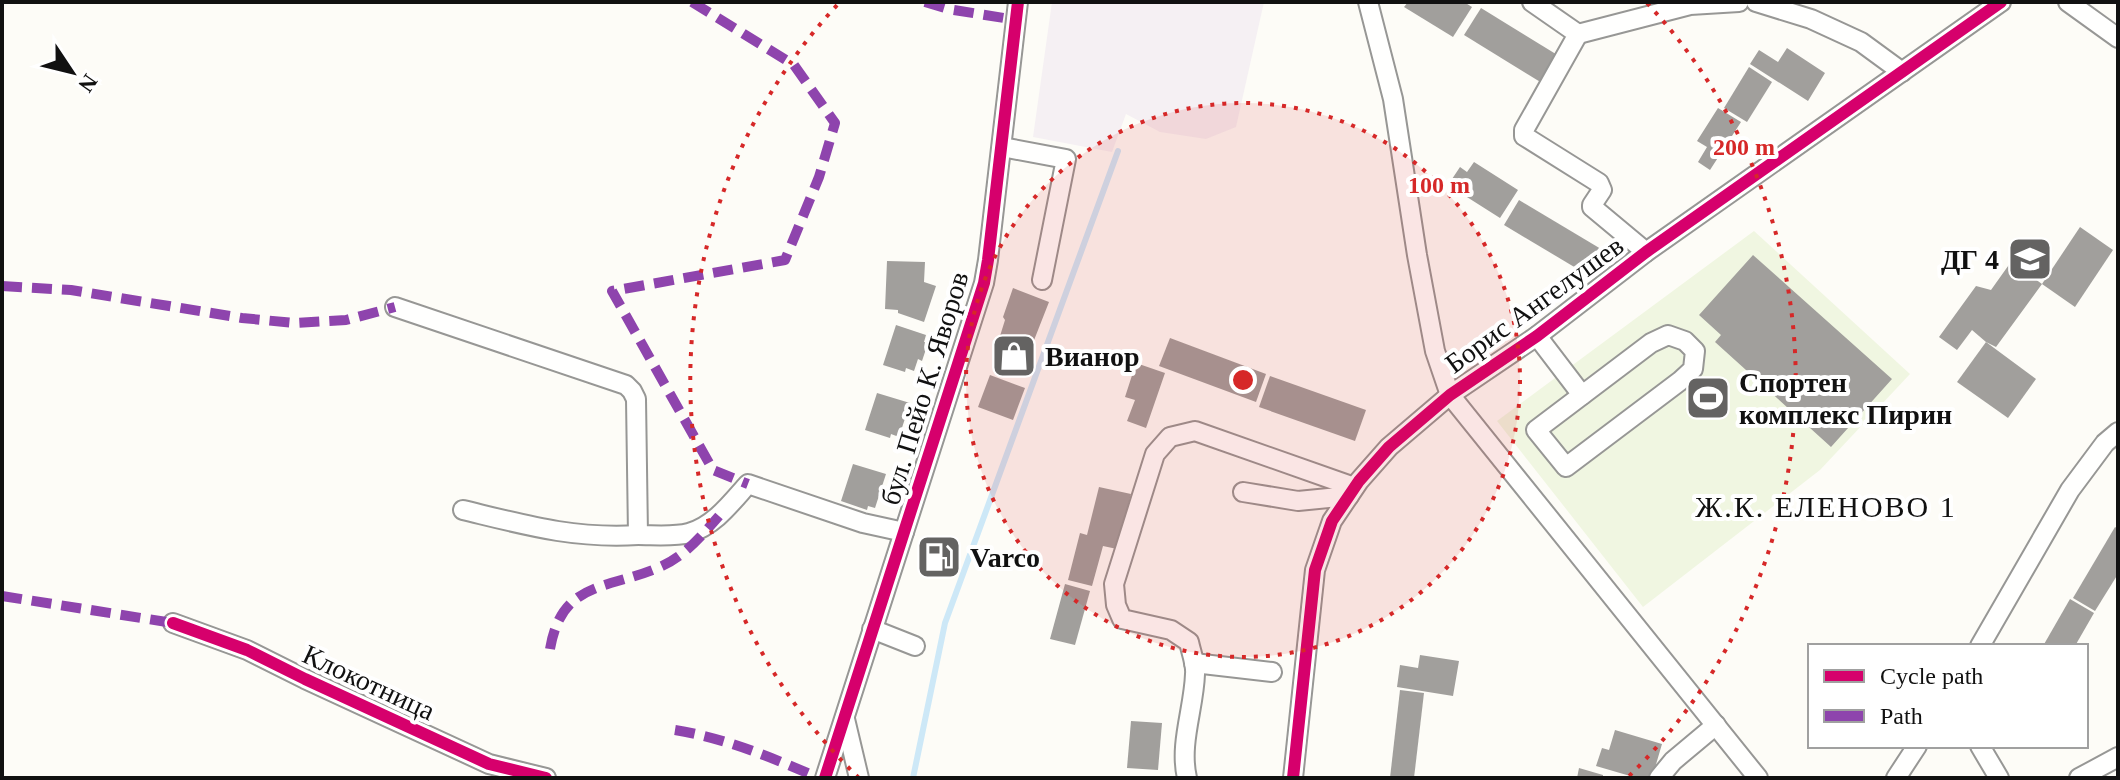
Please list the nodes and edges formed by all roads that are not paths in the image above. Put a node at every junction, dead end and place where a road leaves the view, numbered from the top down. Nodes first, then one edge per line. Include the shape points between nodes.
1 (1018, 2) edge
2 (1368, 2) edge
3 (1532, 2) edge
4 (1739, 2) edge
5 (1756, 2) edge
6 (2001, 2) edge
7 (2068, 2) edge
8 (1578, 34) junction
9 (2118, 38) edge
10 (1902, 72) junction
11 (1002, 147) junction
12 (1646, 252) junction
13 (1042, 280) dead end
14 (395, 307) dead end
15 (1537, 336) junction
16 (1450, 395) junction
17 (1582, 395) junction
18 (2118, 432) edge
19 (1243, 492) dead end
20 (1352, 492) junction
21 (463, 510) dead end
22 (904, 532) junction
23 (638, 535) junction
24 (173, 623) dead end
25 (872, 629) junction
26 (1981, 644) edge
27 (915, 646) dead end
28 (1194, 663) junction
29 (1272, 672) dead end
30 (844, 716) junction
31 (1716, 725) junction
32 (1916, 748) edge
33 (1981, 748) edge
34 (2118, 757) edge
35 (546, 778) edge
36 (825, 778) edge
37 (859, 778) edge
38 (1187, 778) edge
39 (1293, 778) edge
40 (1659, 778) edge
41 (1758, 778) edge
42 (1896, 778) edge
43 (1999, 778) edge
44 (2079, 778) edge

1 - 11 street, бул. Пейо К. Яворов
2 - 16 street via 1393,99 1435,351
3 - 8 street
4 - 8 street via 1690,5
5 - 10 street via 1861,42
6 - 10 street, Борис Ангелушев
7 - 9 street
8 - 12 street via 1524,136 1599,183 1602,190 1592,207
10 - 12 street, Борис Ангелушев
11 - 13 street via 1066,159
11 - 22 street, бул. Пейо К. Яворов via 984,283
12 - 15 street, Борис Ангелушев
14 - 23 street via 626,385 636,399
15 - 16 street, Борис Ангелушев
15 - 17 street
16 - 20 street, Борис Ангелушев via 1389,447
16 - 31 street
17 - 17 street via 1668,335 1695,351 1693,369 1680,381 1566,467 1536,430
18 - 26 street via 2070,490
19 - 20 street via 1298,501
20 - 28 street via 1195,431 1170,437 1155,454 1114,584 1116,605 1122,619 1171,630 1189,642
20 - 39 street, Борис Ангелушев via 1332,521 1315,570
21 - 23 street via 551,532
22 - 23 street via 748,484 703,527 687,534
22 - 25 street, бул. Пейо К. Яворов
24 - 35 street, Клокотница via 247,650 489,764
25 - 27 street
25 - 30 street, бул. Пейо К. Яворов
28 - 29 street
28 - 38 street
30 - 36 street, бул. Пейо К. Яворов
30 - 37 street
31 - 40 street
31 - 41 street
32 - 42 street
33 - 43 street
34 - 44 street

